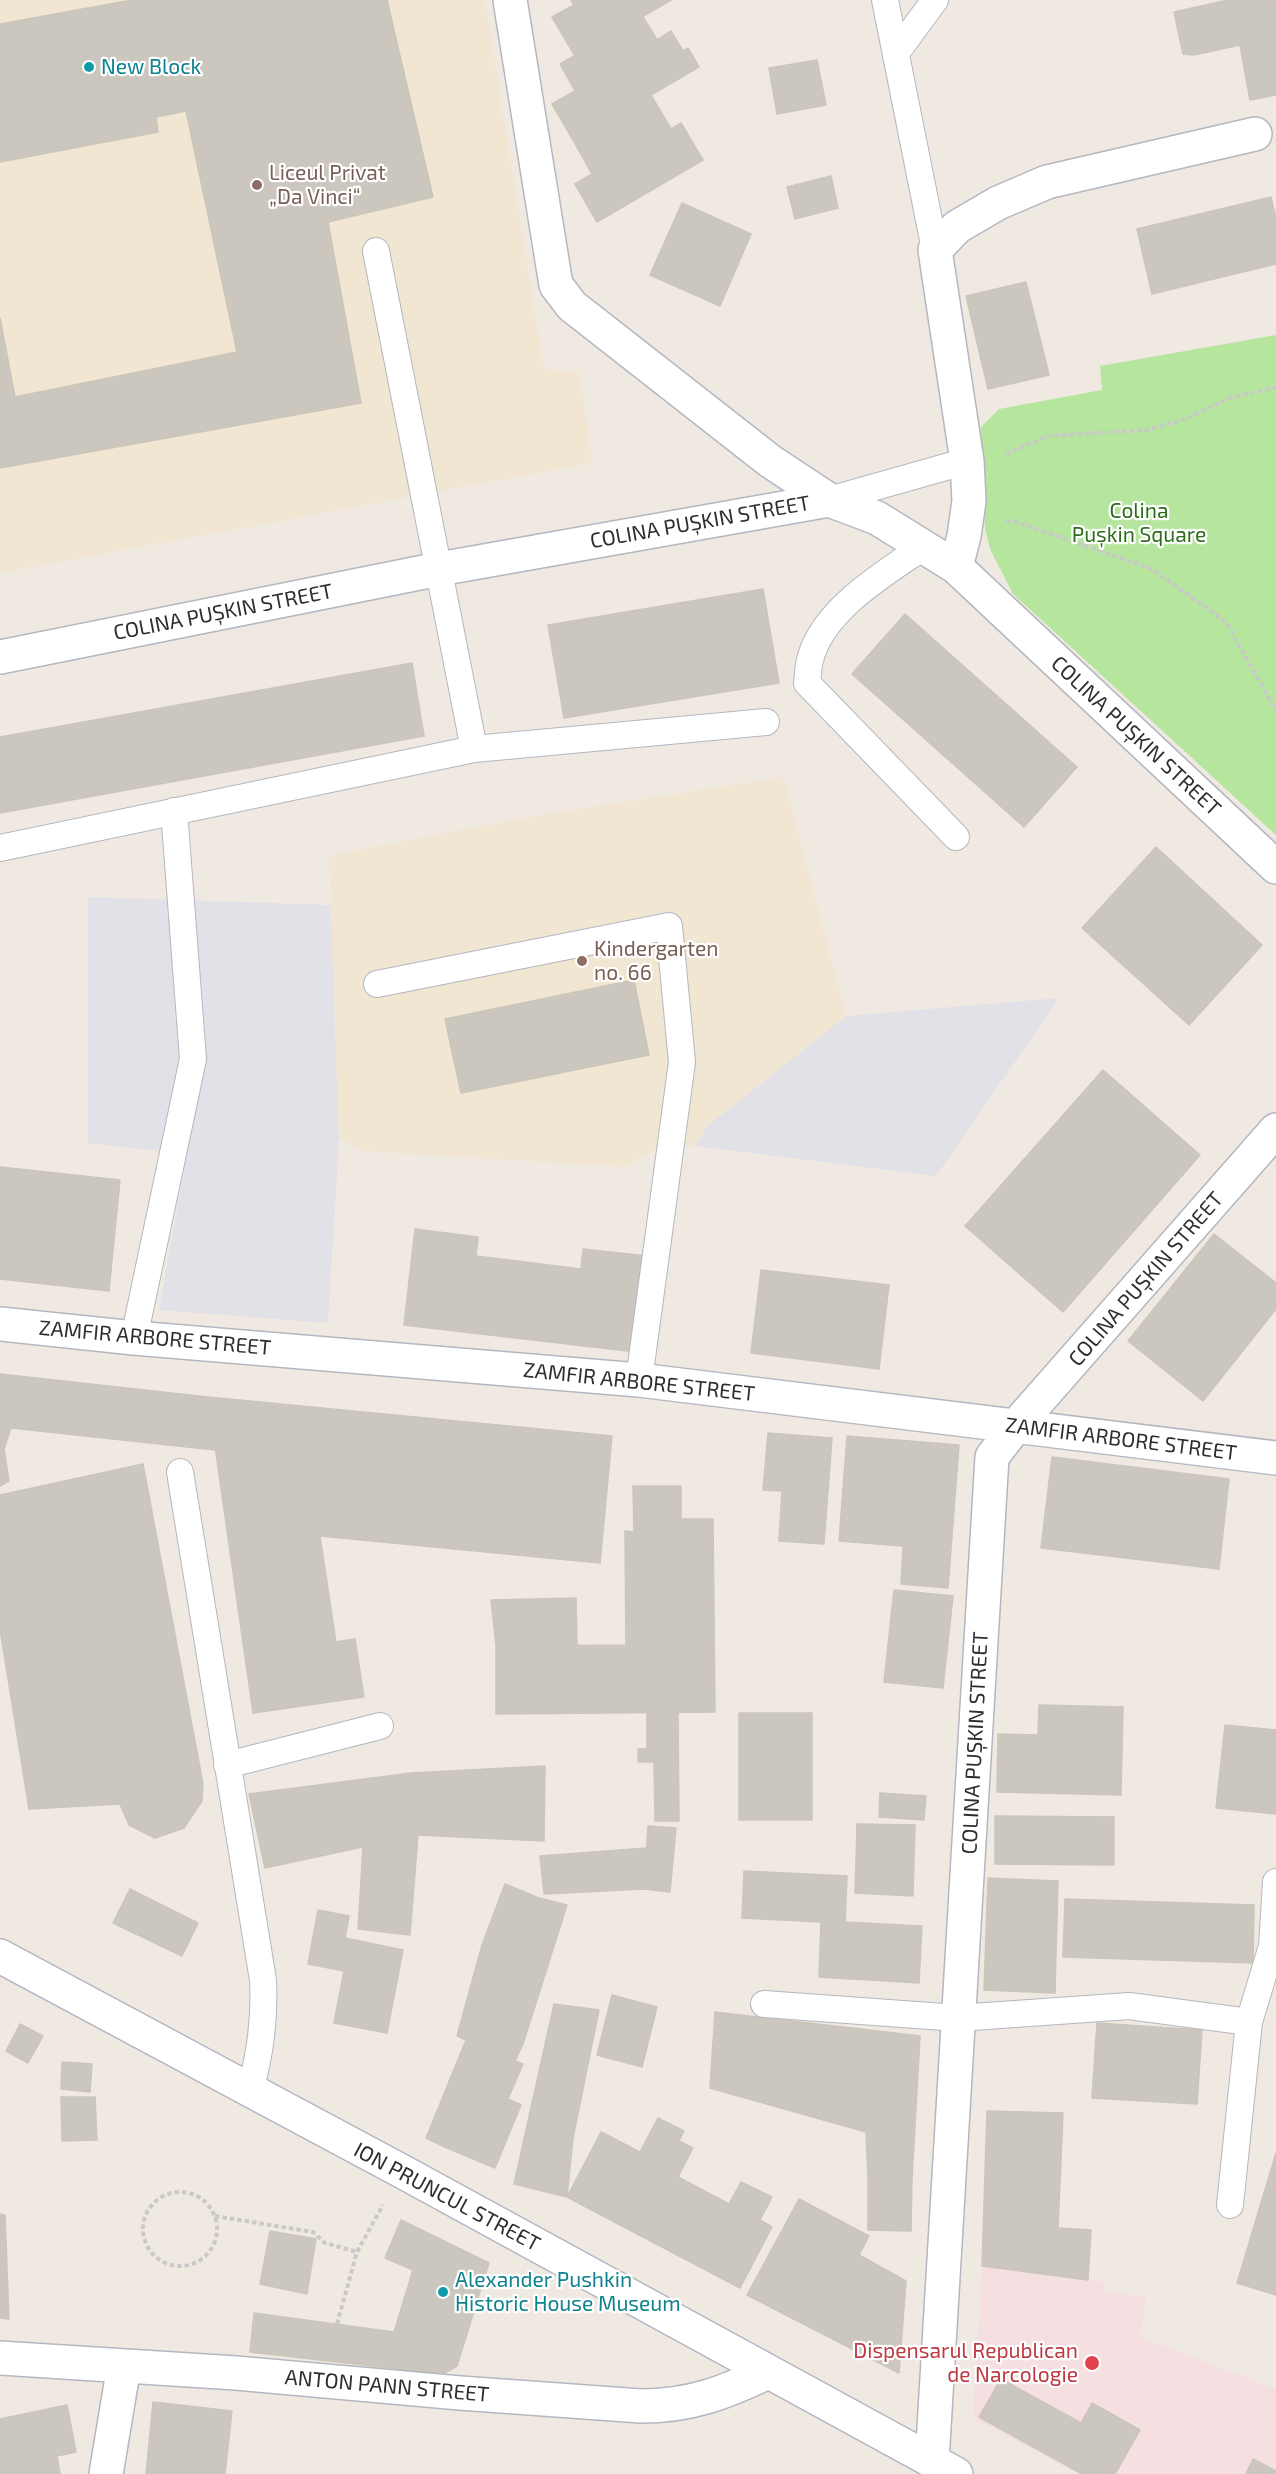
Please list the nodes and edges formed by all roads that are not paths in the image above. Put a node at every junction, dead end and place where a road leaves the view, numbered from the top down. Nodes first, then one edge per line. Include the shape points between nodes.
1 (510, 0) edge
2 (885, 0) edge
3 (935, 0) edge
4 (896, 53) junction
5 (1255, 134) dead end
6 (935, 250) junction
7 (376, 251) dead end
8 (967, 461) junction
9 (829, 500) junction
10 (923, 547) junction
11 (956, 567) junction
12 (439, 568) junction
13 (0, 657) edge
14 (766, 722) dead end
15 (474, 749) junction
16 (174, 812) junction
17 (956, 837) dead end
18 (0, 848) edge
19 (1276, 867) edge
20 (377, 984) dead end
21 (1276, 1130) edge
22 (0, 1324) edge
23 (134, 1338) junction
24 (639, 1380) junction
25 (1016, 1427) junction
26 (1276, 1458) edge
27 (180, 1472) dead end
28 (380, 1726) dead end
29 (228, 1765) junction
30 (1276, 1882) edge
31 (0, 1956) edge
32 (764, 2004) dead end
33 (958, 2018) junction
34 (1249, 2022) junction
35 (250, 2092) junction
36 (1230, 2205) dead end
37 (0, 2358) edge
38 (124, 2366) junction
39 (768, 2372) junction
40 (944, 2468) edge
41 (106, 2474) edge

1 - 9 street via 556,285 572,306 770,461
2 - 4 lane
3 - 4 lane
4 - 6 lane
5 - 6 street via 1047,182 998,202 957,227
6 - 8 street
7 - 12 lane
8 - 9 lane
8 - 11 street via 969,501
9 - 10 street, COLINA PUȘKIN STREET via 877,518
9 - 12 street, COLINA PUȘKIN STREET
10 - 11 street, COLINA PUȘKIN STREET
10 - 17 lane via 842,608 814,650 807,683
11 - 19 street, COLINA PUȘKIN STREET
12 - 13 street, COLINA PUȘKIN STREET
12 - 15 lane
14 - 15 lane
15 - 16 lane
16 - 18 lane
16 - 23 lane via 193,1059
20 - 24 lane via 669,926 682,1062
21 - 25 street, COLINA PUȘKIN STREET
22 - 23 street, ZAMFIR ARBORE STREET
23 - 24 street, ZAMFIR ARBORE STREET
24 - 25 street, ZAMFIR ARBORE STREET
25 - 26 street, ZAMFIR ARBORE STREET
25 - 33 street, COLINA PUȘKIN STREET via 992,1457
27 - 29 lane
28 - 29 lane
29 - 35 lane via 263,1980 260,2051
30 - 34 lane via 1272,1946
31 - 35 street, ION PRUNCUL STREET
32 - 33 lane
33 - 34 lane via 1129,2006
33 - 40 street, COLINA PUȘKIN STREET
34 - 36 lane
35 - 39 street, ION PRUNCUL STREET
37 - 38 street, ANTON PANN STREET
38 - 39 street, ANTON PANN STREET via 641,2406 692,2403 727,2392
38 - 41 street
39 - 40 street, ION PRUNCUL STREET

